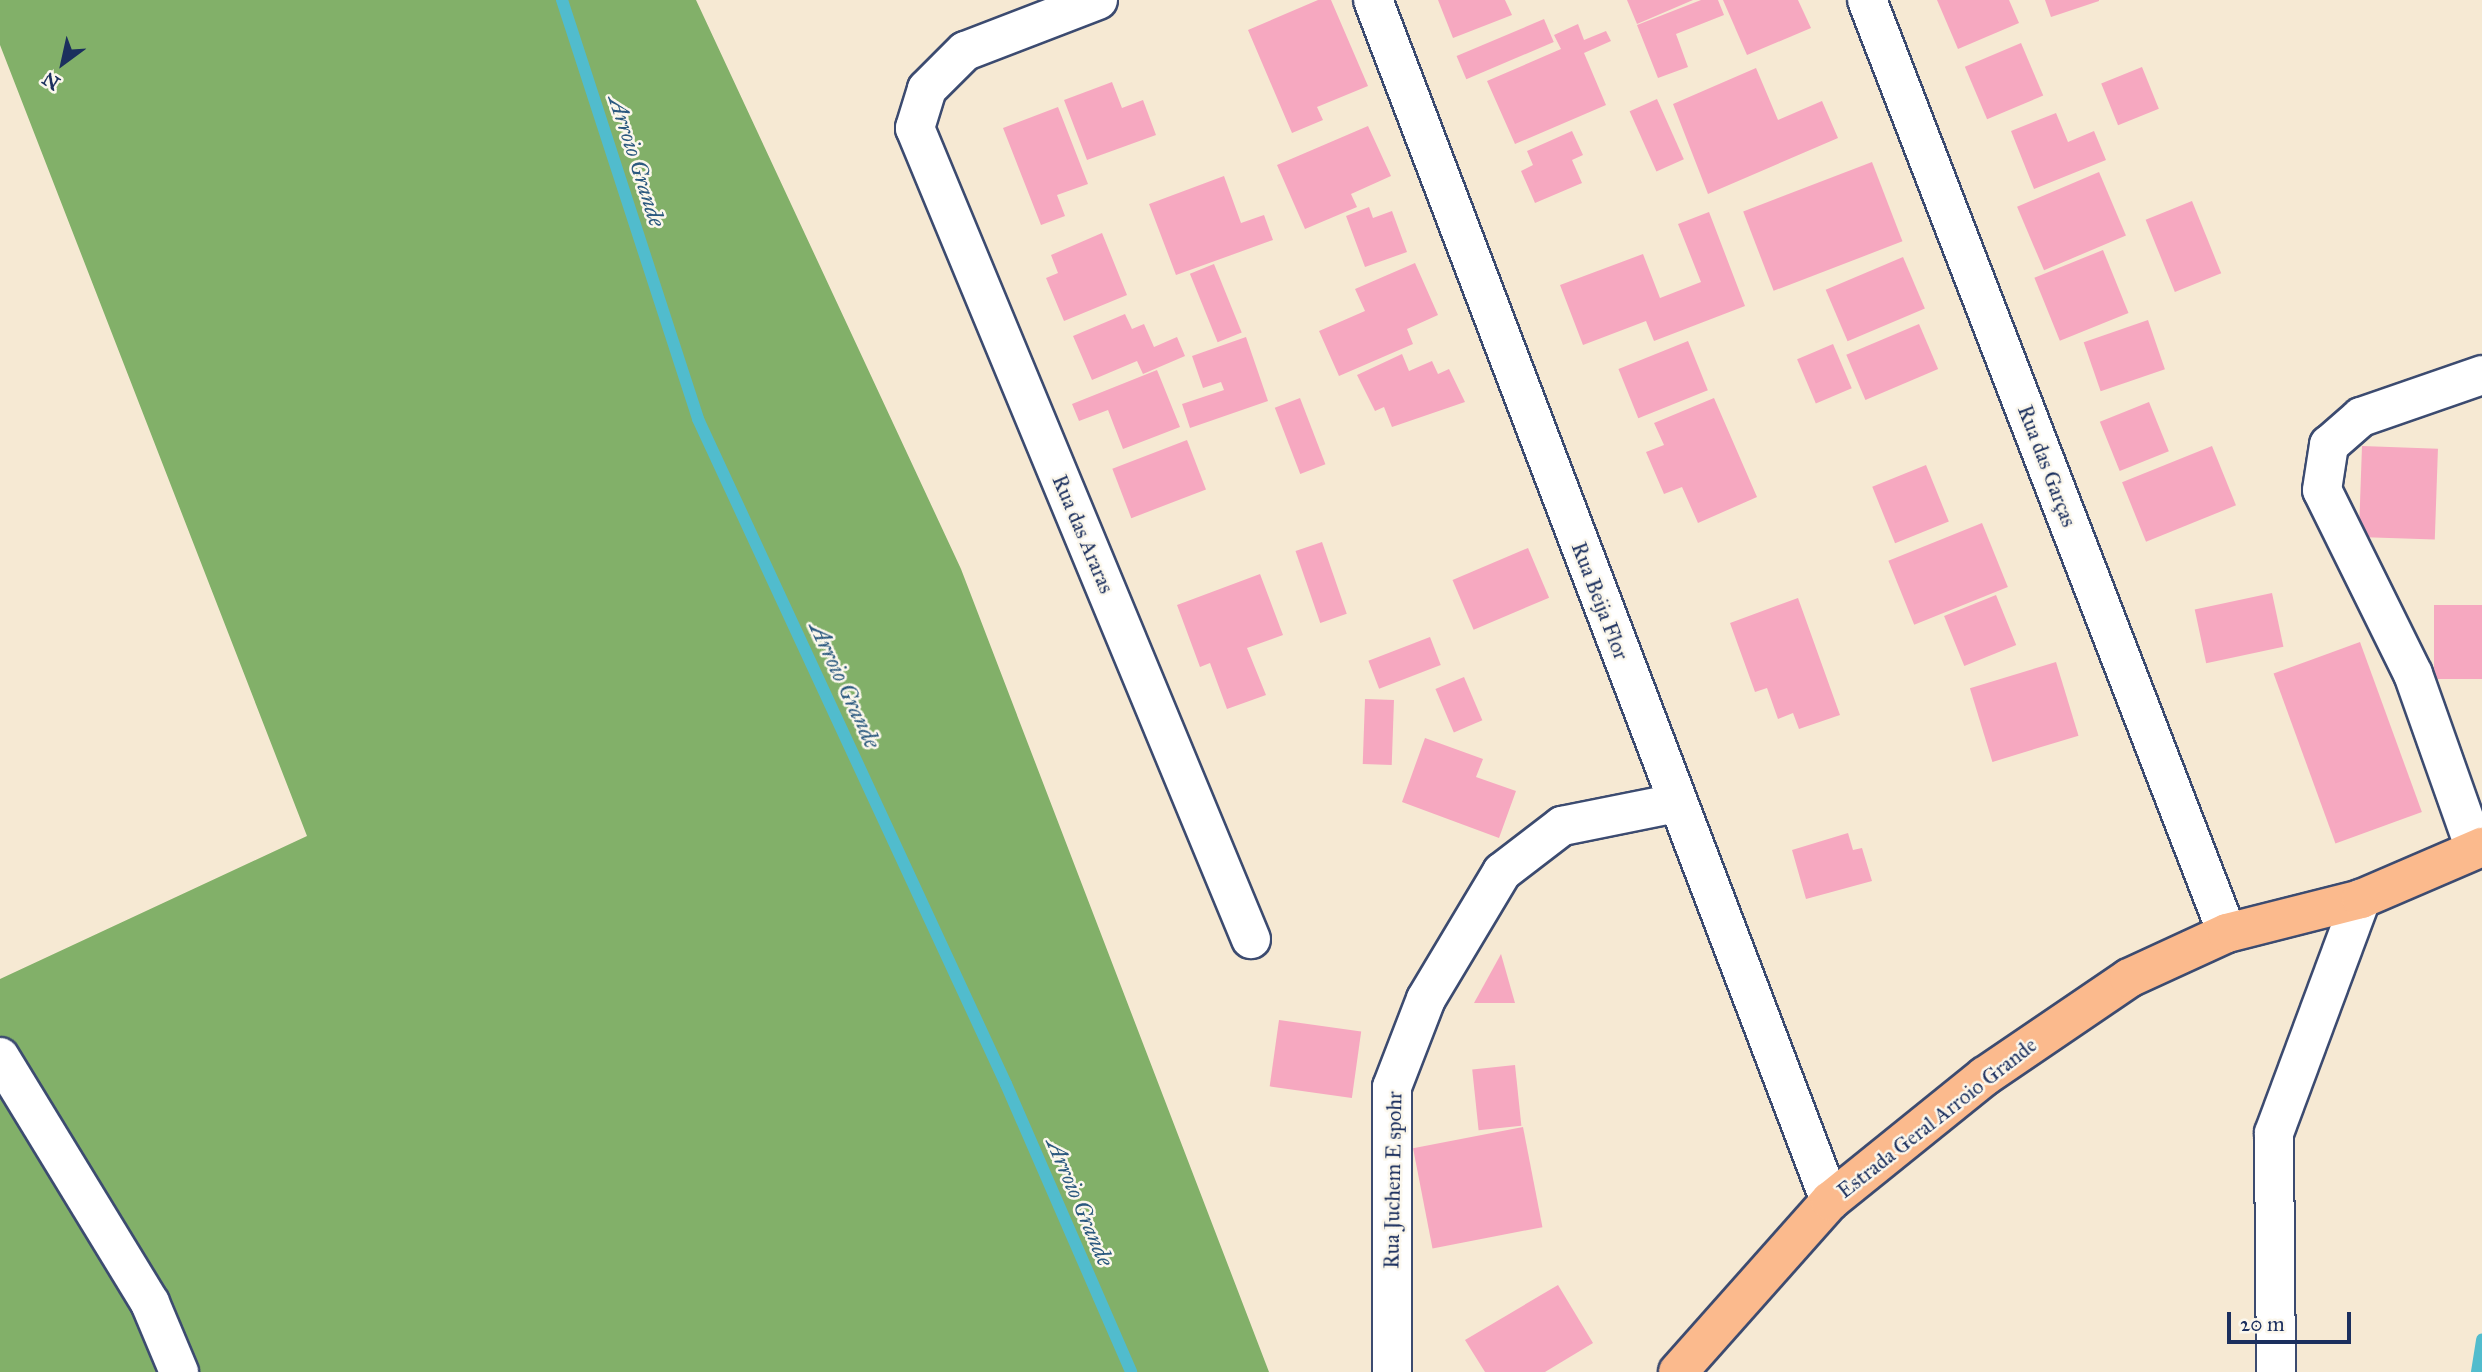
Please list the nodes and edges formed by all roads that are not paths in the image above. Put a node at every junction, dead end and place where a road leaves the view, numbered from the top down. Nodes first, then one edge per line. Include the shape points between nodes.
1 (1098, 0) edge
2 (1373, 0) edge
3 (1867, 0) edge
4 (2482, 375) edge
5 (1676, 803) junction
6 (2479, 848) edge
7 (2361, 899) junction
8 (2227, 933) junction
9 (1251, 939) dead end
10 (0, 1057) edge
11 (1830, 1201) junction
12 (179, 1372) edge
13 (1392, 1372) edge
14 (1678, 1372) edge
15 (2276, 1372) edge

1 - 9 street, Rua das Araras via 965,51 927,89 915,128
2 - 5 street, Rua Beija Flor
3 - 8 street, Rua das Garças
4 - 6 street via 2361,417 2329,445 2322,490 2413,674
5 - 11 street, Rua Beija Flor
5 - 13 street, Rua Juchem E spohr via 1562,826 1502,872 1426,999 1392,1087
6 - 7 main road, Estrada Geral Arroio Grande
7 - 8 main road, Estrada Geral Arroio Grande
7 - 15 street via 2274,1133
8 - 11 main road, Estrada Geral Arroio Grande via 2129,978 1985,1076
10 - 12 street via 150,1303
11 - 14 main road, Estrada Geral Arroio Grande

